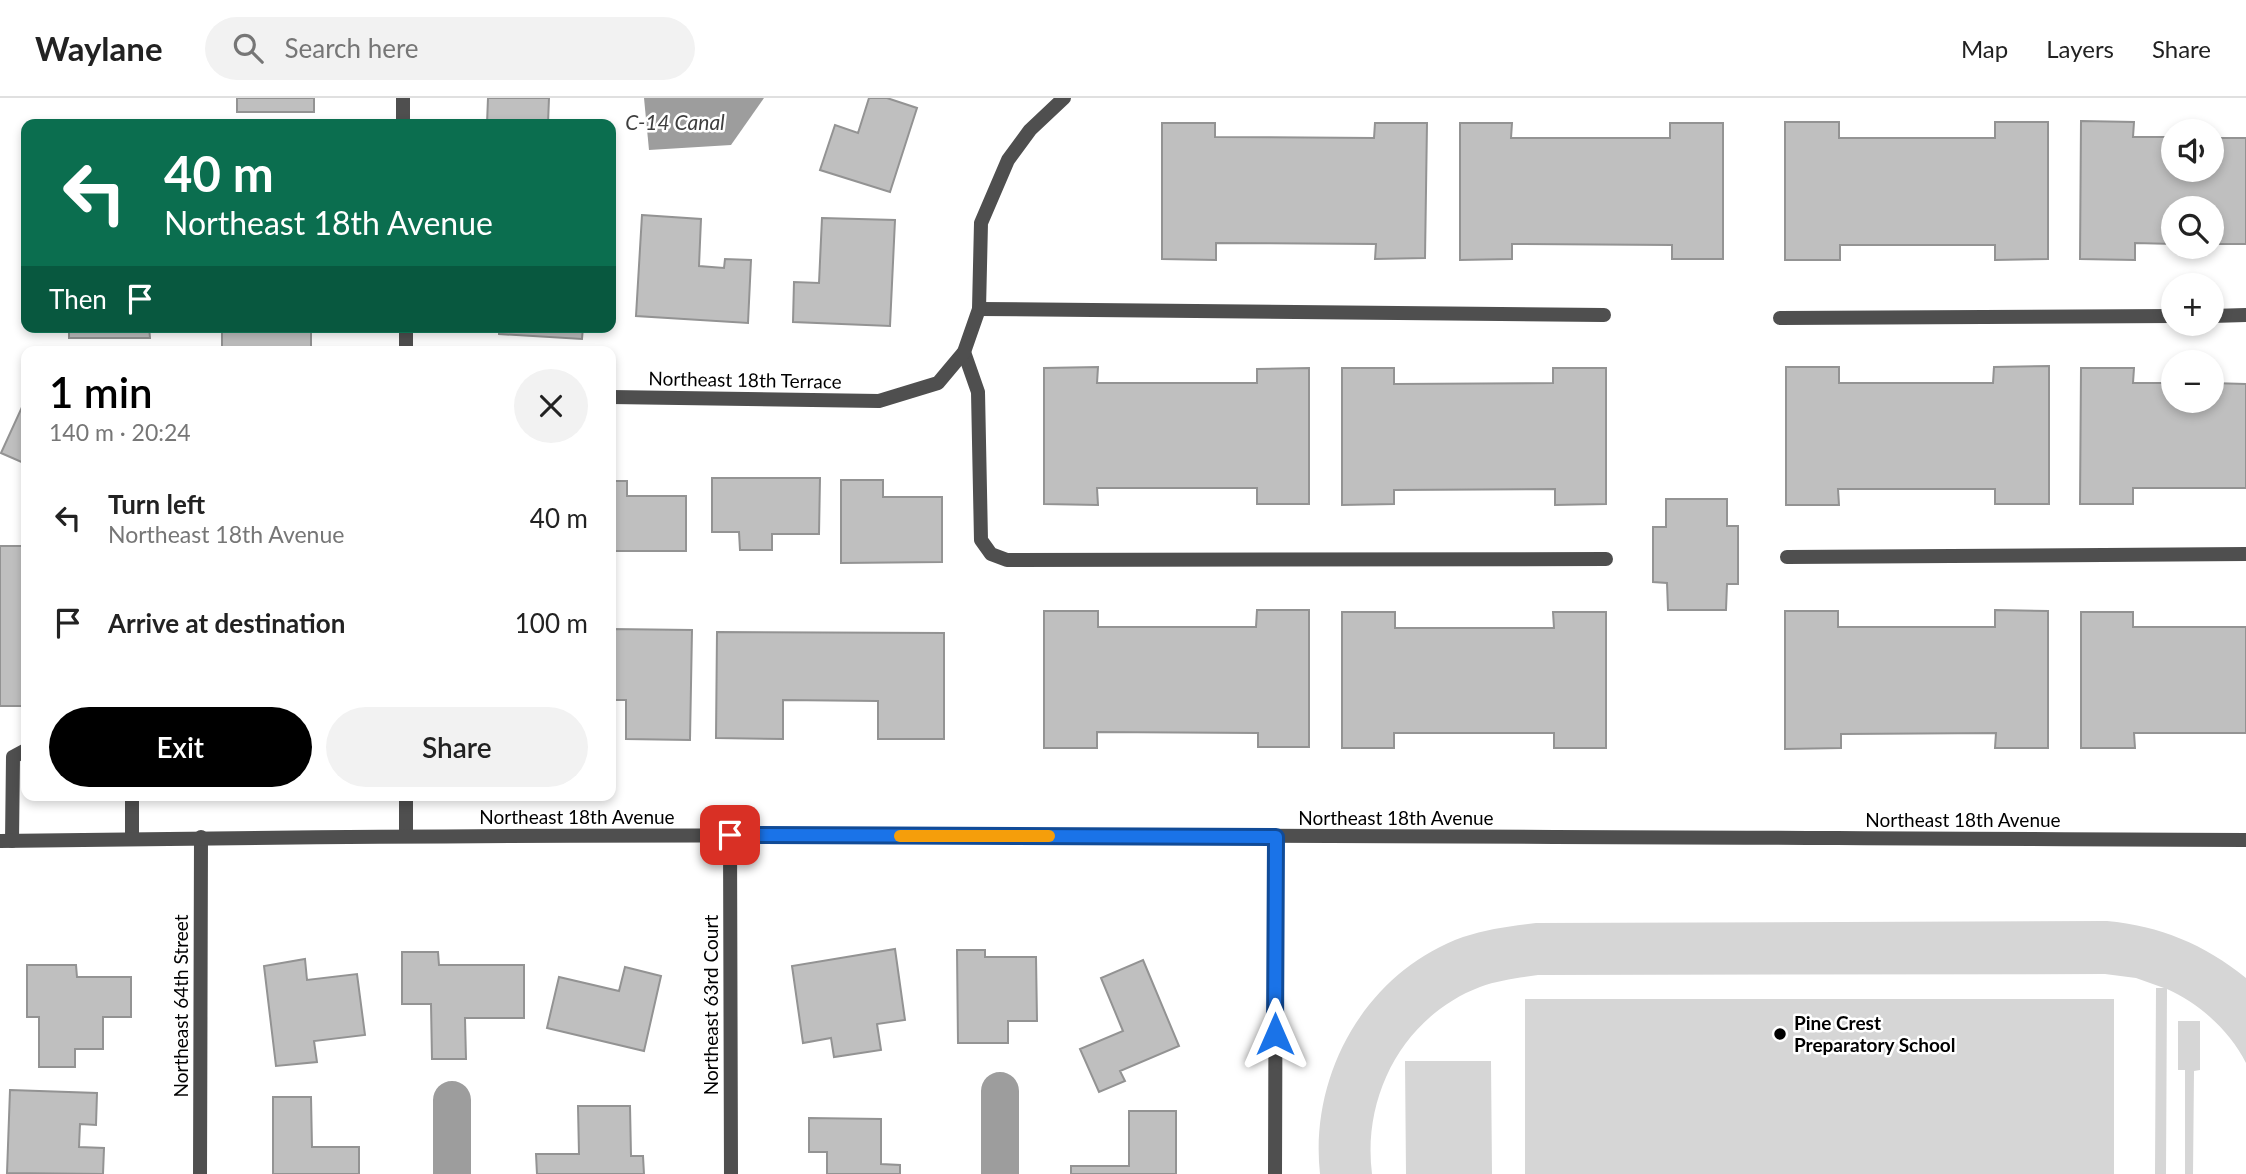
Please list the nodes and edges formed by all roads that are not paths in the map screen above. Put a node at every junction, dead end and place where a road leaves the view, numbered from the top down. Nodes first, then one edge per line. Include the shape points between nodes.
1 (402, 98) edge
2 (1064, 98) edge
3 (403, 119) edge
4 (979, 309) junction
5 (1604, 315) dead end
6 (2246, 315) edge
7 (2161, 316) edge
8 (2224, 316) edge
9 (1780, 318) dead end
10 (964, 352) junction
11 (616, 397) edge
12 (2246, 554) edge
13 (1787, 557) dead end
14 (1606, 559) dead end
15 (21, 753) edge
16 (132, 801) edge
17 (406, 801) edge
18 (730, 835) junction
19 (406, 836) junction
20 (201, 837) junction
21 (1276, 837) junction
22 (132, 838) junction
23 (2246, 840) edge
24 (6, 841) edge
25 (200, 1174) edge
26 (731, 1174) edge
27 (1275, 1174) edge

1 - 3 street
2 - 4 street via 1030,130 1008,160 981,223
4 - 5 street
4 - 10 street
6 - 8 street
7 - 9 street
10 - 11 street, Northeast 18th Terrace via 938,383 879,401
10 - 14 street via 978,392 981,540 991,554 1007,559
12 - 13 street
15 - 24 street via 13,757
16 - 22 street
17 - 19 street
18 - 19 street, Northeast 18th Avenue
18 - 21 street, Northeast 18th Avenue
18 - 26 street, Northeast 63rd Court
19 - 20 street, Northeast 18th Avenue
20 - 22 street, Northeast 18th Avenue
20 - 25 street, Northeast 64th Street
21 - 23 street, Northeast 18th Avenue
21 - 27 street
22 - 24 street, Northeast 18th Avenue

